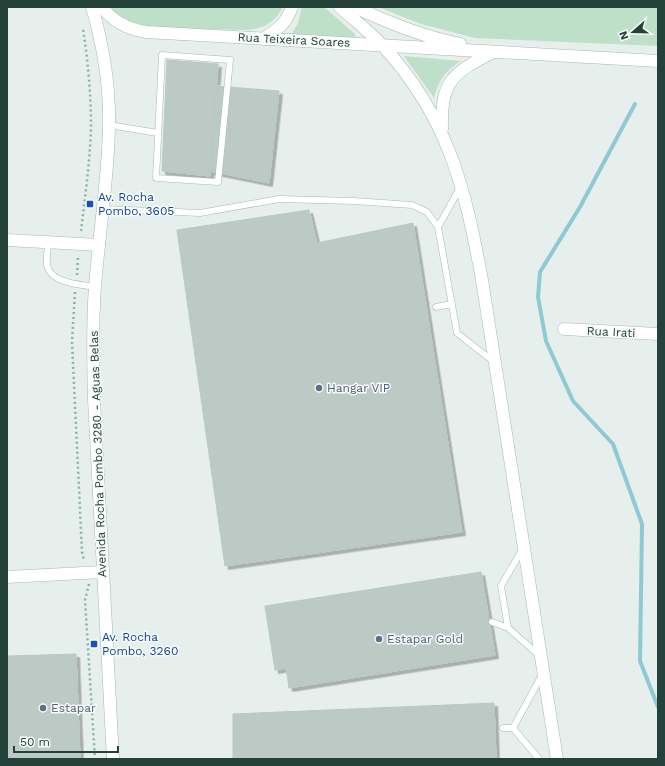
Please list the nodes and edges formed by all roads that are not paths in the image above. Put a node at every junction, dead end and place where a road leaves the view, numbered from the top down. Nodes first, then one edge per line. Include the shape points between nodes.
1 (92, 7) edge
2 (102, 7) edge
3 (292, 7) edge
4 (340, 7) edge
5 (355, 7) edge
6 (263, 39) junction
7 (382, 46) junction
8 (494, 52) junction
9 (658, 61) edge
10 (109, 125) junction
11 (442, 132) junction
12 (158, 133) junction
13 (461, 185) junction
14 (102, 209) junction
15 (438, 227) junction
16 (7, 240) edge
17 (48, 243) junction
18 (99, 245) junction
19 (95, 287) junction
20 (452, 304) junction
21 (436, 307) dead end
22 (564, 329) dead end
23 (658, 334) edge
24 (495, 363) junction
25 (524, 548) junction
26 (103, 572) junction
27 (7, 577) edge
28 (492, 622) dead end
29 (508, 628) junction
30 (541, 657) junction
31 (543, 673) junction
32 (503, 728) dead end
33 (513, 728) junction
34 (113, 759) edge
35 (539, 759) edge
36 (557, 759) edge

1 - 10 main road, Avenida Rocha Pombo 3280 - Aguas Belas via 104,62
2 - 6 main road, Rua Teixeira Soares via 115,21 146,32
3 - 6 main road via 282,25
4 - 7 main road
5 - 8 main road, Rua Teixeira Soares via 422,35
6 - 7 main road, Rua Teixeira Soares
7 - 8 main road, Rua Teixeira Soares
7 - 11 main road via 419,92
8 - 9 main road, Rua Teixeira Soares
8 - 11 main road via 457,73 447,86 443,102
10 - 12 lane
10 - 14 main road, Avenida Rocha Pombo 3280 - Aguas Belas
11 - 13 main road
12 - 12 lane via 162,55 230,60 218,182 156,178
13 - 15 lane
13 - 24 main road via 473,231
14 - 15 lane via 200,213 279,199 361,202 412,205 427,212
14 - 18 main road, Avenida Rocha Pombo 3280 - Aguas Belas
15 - 20 lane
16 - 17 main road
17 - 18 main road
17 - 19 lane via 47,265 51,274 58,280
18 - 19 main road, Avenida Rocha Pombo 3280 - Aguas Belas
19 - 26 main road, Avenida Rocha Pombo 3280 - Aguas Belas via 94,399
20 - 21 lane
20 - 24 lane via 457,333
22 - 23 main road, Rua Irati
24 - 25 main road
25 - 29 lane via 501,586
25 - 30 main road
26 - 27 main road
26 - 34 main road, Avenida Rocha Pombo 3280 - Aguas Belas
28 - 29 lane
29 - 30 lane
30 - 31 main road
31 - 33 lane
31 - 36 main road
32 - 33 lane
33 - 35 lane

